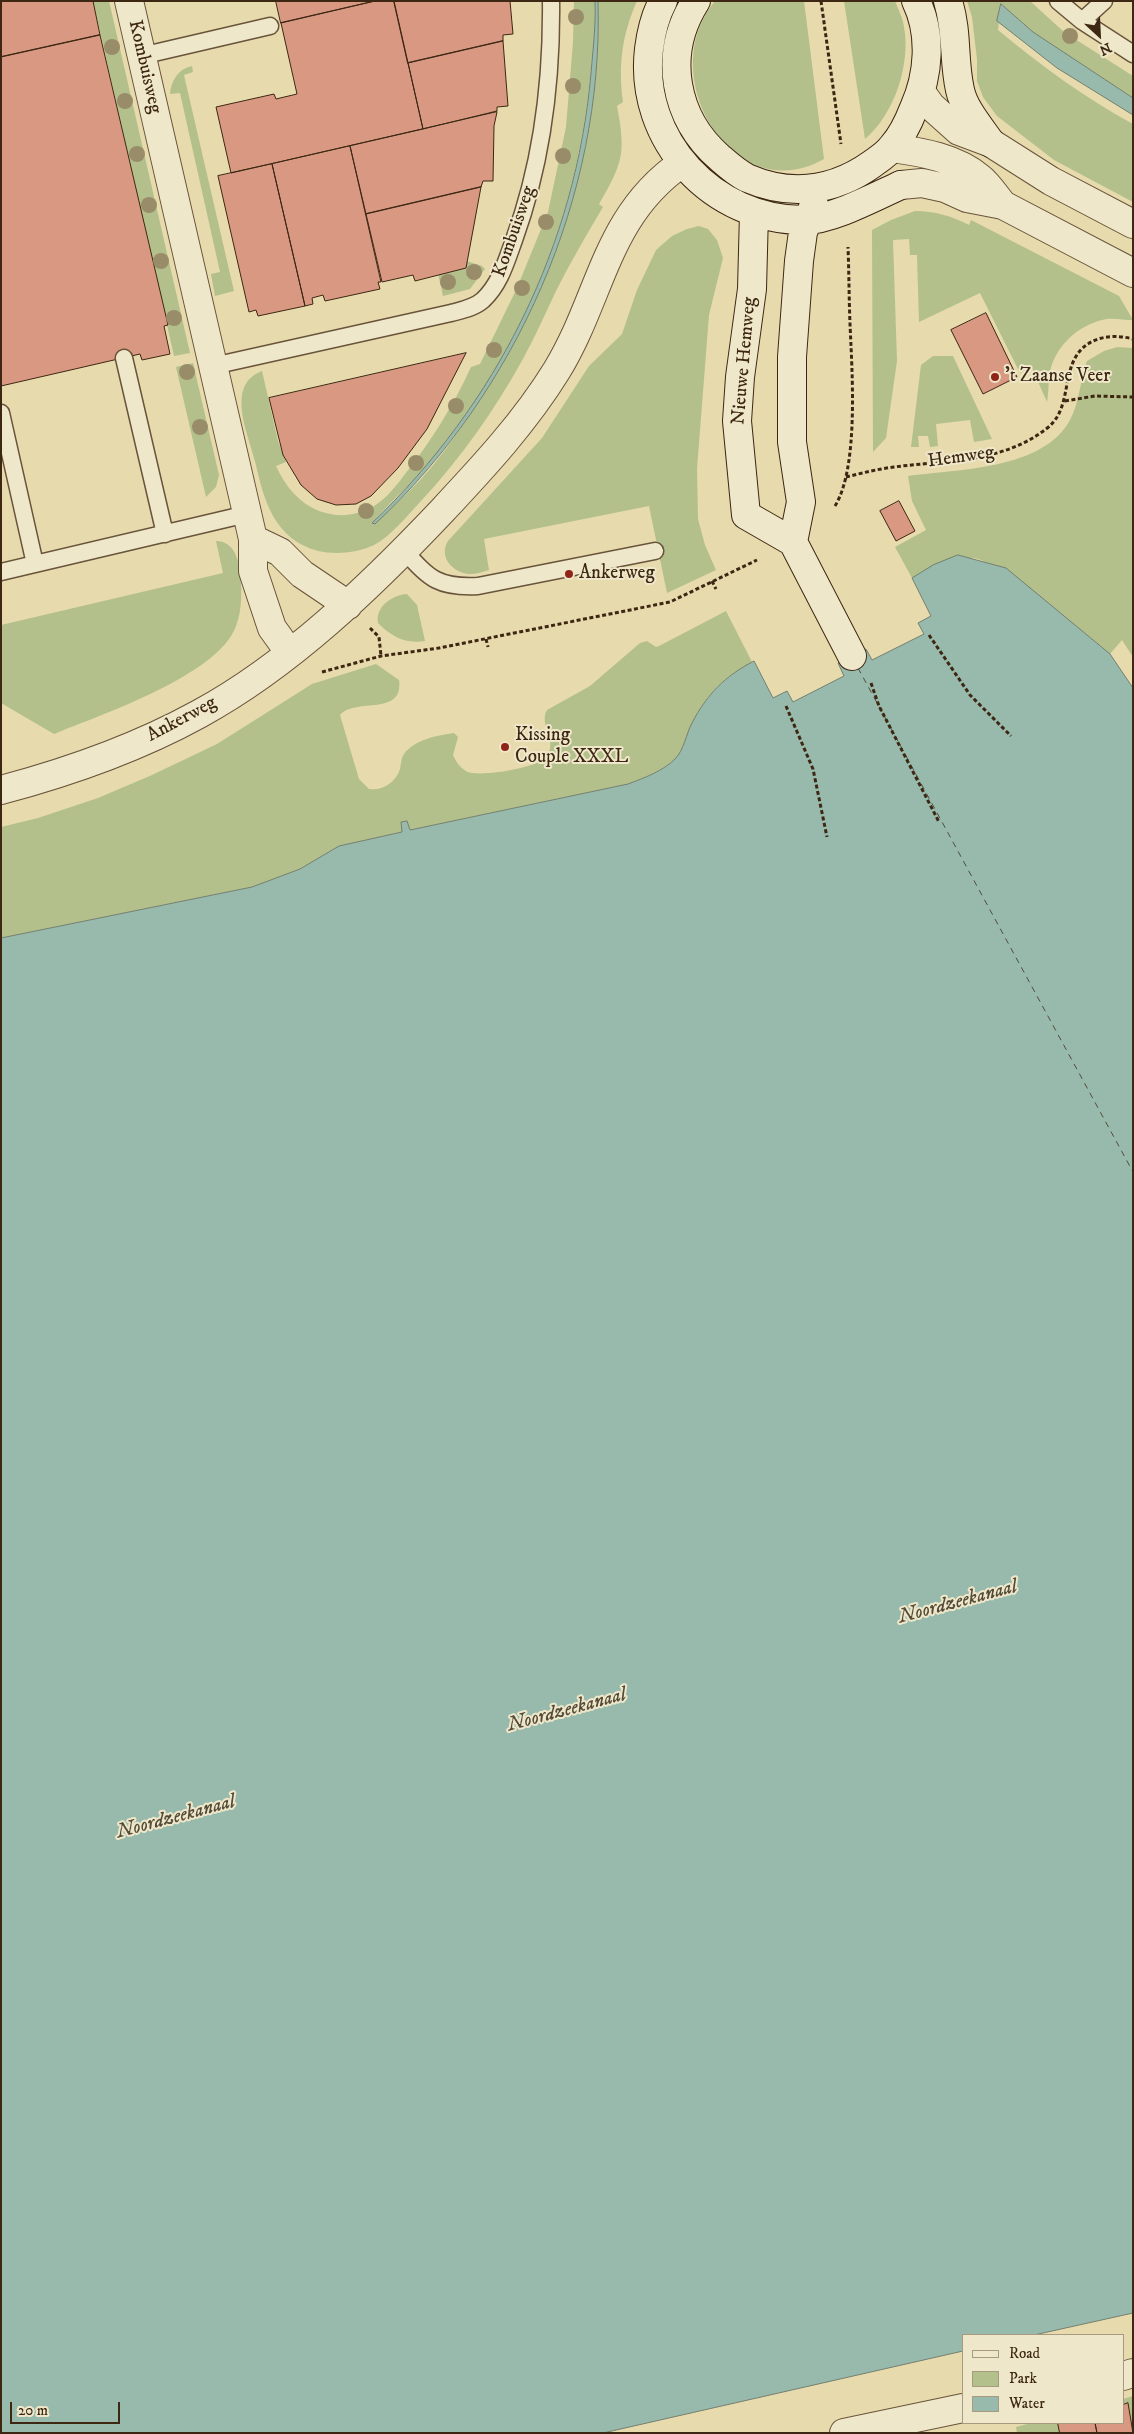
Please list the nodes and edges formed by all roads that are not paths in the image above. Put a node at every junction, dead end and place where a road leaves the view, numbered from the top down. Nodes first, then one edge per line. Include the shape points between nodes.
1 (129, 1) edge
2 (551, 1) edge
3 (663, 1) edge
4 (696, 1) edge
5 (916, 1) edge
6 (948, 1) edge
7 (1058, 1) edge
8 (1104, 1) edge
9 (1082, 21) junction
10 (270, 26) dead end
11 (1133, 54) edge
12 (141, 56) junction
13 (921, 92) junction
14 (991, 143) junction
15 (892, 148) junction
16 (682, 162) junction
17 (729, 166) junction
18 (820, 189) junction
19 (1003, 205) junction
20 (754, 213) junction
21 (808, 220) junction
22 (1133, 224) edge
23 (1133, 273) edge
24 (124, 358) dead end
25 (213, 366) junction
26 (1, 413) edge
27 (250, 527) junction
28 (164, 534) junction
29 (793, 542) junction
30 (405, 551) junction
31 (655, 551) dead end
32 (35, 564) junction
33 (1, 572) edge
34 (348, 605) junction
35 (290, 653) junction
36 (852, 656) dead end
37 (1, 790) edge
38 (962, 2408) edge
39 (844, 2433) edge

1 - 12 street, Kombuisweg
2 - 25 lane, Kombuisweg via 550,72 545,121 529,199 495,287 482,302 451,313
3 - 16 street via 651,36 650,94 658,122
4 - 17 street via 680,35 677,86 702,142
5 - 13 street via 925,33 926,62
6 - 14 street via 954,20 960,91
7 - 9 lane
8 - 9 lane
9 - 11 lane
10 - 12 lane
12 - 25 street, Kombuisweg
13 - 14 street via 931,106 959,131
13 - 15 street
14 - 22 street via 1051,181
15 - 18 street via 854,176
15 - 19 street via 925,152 952,162 980,178
16 - 17 street
16 - 20 street via 700,183
16 - 30 street, Ankerweg via 641,200 621,229 576,336 540,397 499,449
17 - 18 street via 746,177 771,186
18 - 21 street
19 - 21 street via 967,198 945,188 922,183 901,185 844,210
19 - 23 street
20 - 21 street
20 - 29 street, Nieuwe Hemweg via 752,288 737,421 746,515
21 - 29 street via 799,261 792,357 792,442 801,502
24 - 28 lane
25 - 27 street, Kombuisweg
26 - 32 lane
27 - 28 lane
27 - 34 street via 302,574
27 - 35 street, Kombuisweg via 253,571 272,628
28 - 32 lane
29 - 36 street
30 - 31 lane via 424,574 436,581 463,587
30 - 34 street, Ankerweg
32 - 33 lane
34 - 35 street, Ankerweg
35 - 37 street, Ankerweg via 199,714 157,734 49,778
38 - 39 street

